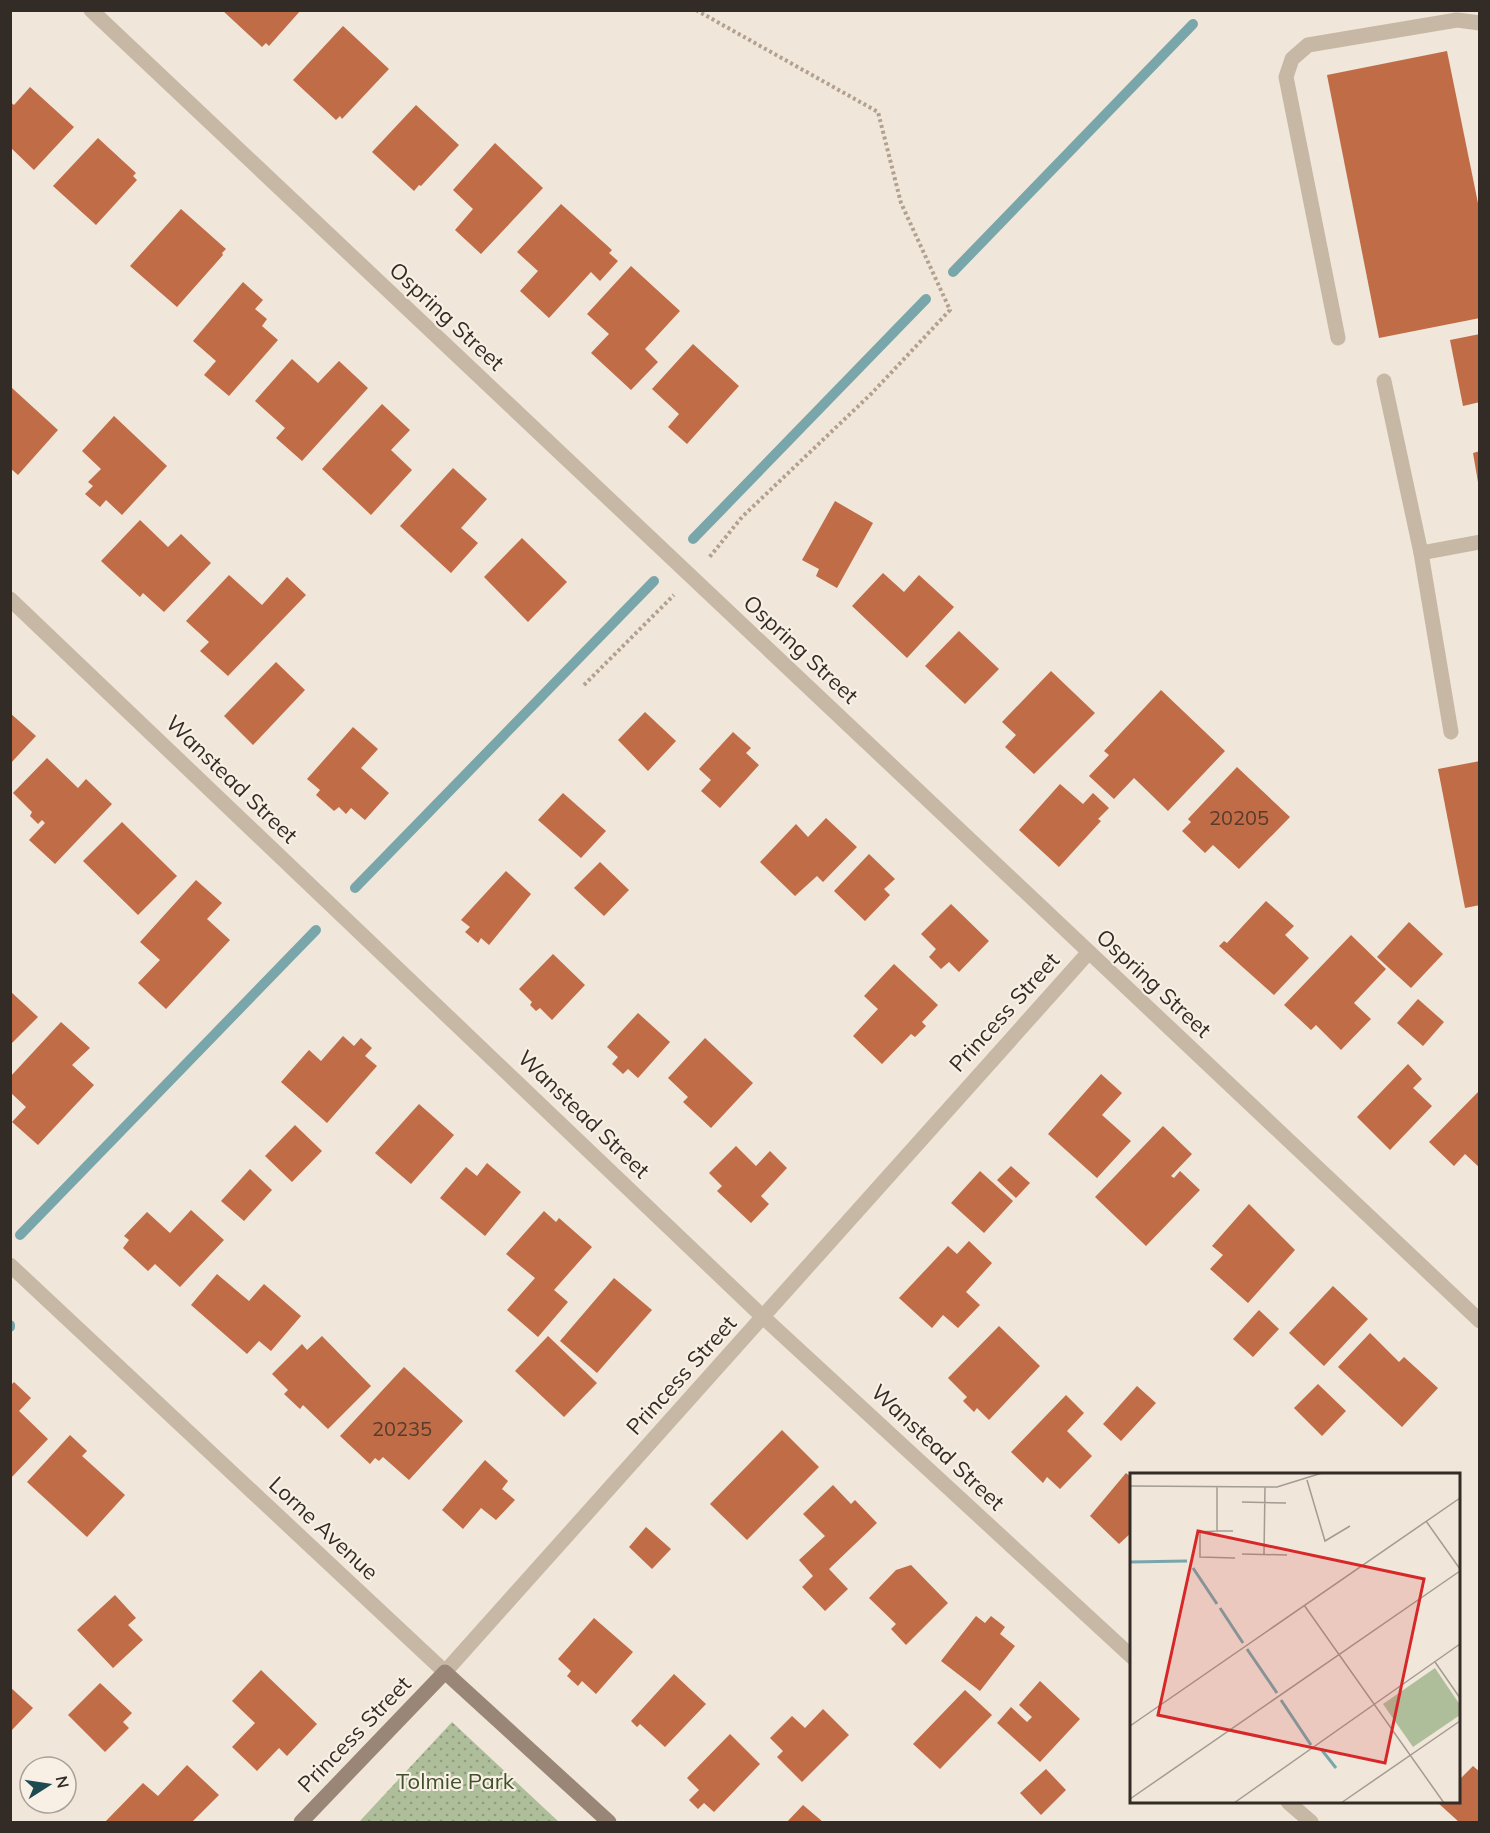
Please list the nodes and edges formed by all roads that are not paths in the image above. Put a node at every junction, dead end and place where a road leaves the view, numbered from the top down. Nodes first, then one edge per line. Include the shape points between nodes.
1 (91, 10) edge
2 (1479, 23) edge
3 (1338, 338) dead end
4 (1384, 381) dead end
5 (1479, 542) edge
6 (1421, 553) junction
7 (10, 599) edge
8 (1450, 732) dead end
9 (1089, 952) junction
10 (10, 1265) edge
11 (763, 1317) junction
12 (1479, 1322) edge
13 (1130, 1656) edge
14 (445, 1672) junction
15 (1289, 1803) edge
16 (301, 1822) edge
17 (609, 1822) edge
18 (1311, 1822) edge

1 - 9 street, Ospring Street
2 - 3 street via 1457,20 1308,45 1292,59 1286,77
4 - 6 street
5 - 6 street
6 - 8 street
7 - 11 street, Wanstead Street
9 - 11 street, Princess Street
9 - 12 street, Ospring Street
10 - 14 street, Lorne Avenue
11 - 13 street, Wanstead Street
11 - 14 street, Princess Street
14 - 16 street, Princess Street
14 - 17 street, Lorne Avenue
15 - 18 street

